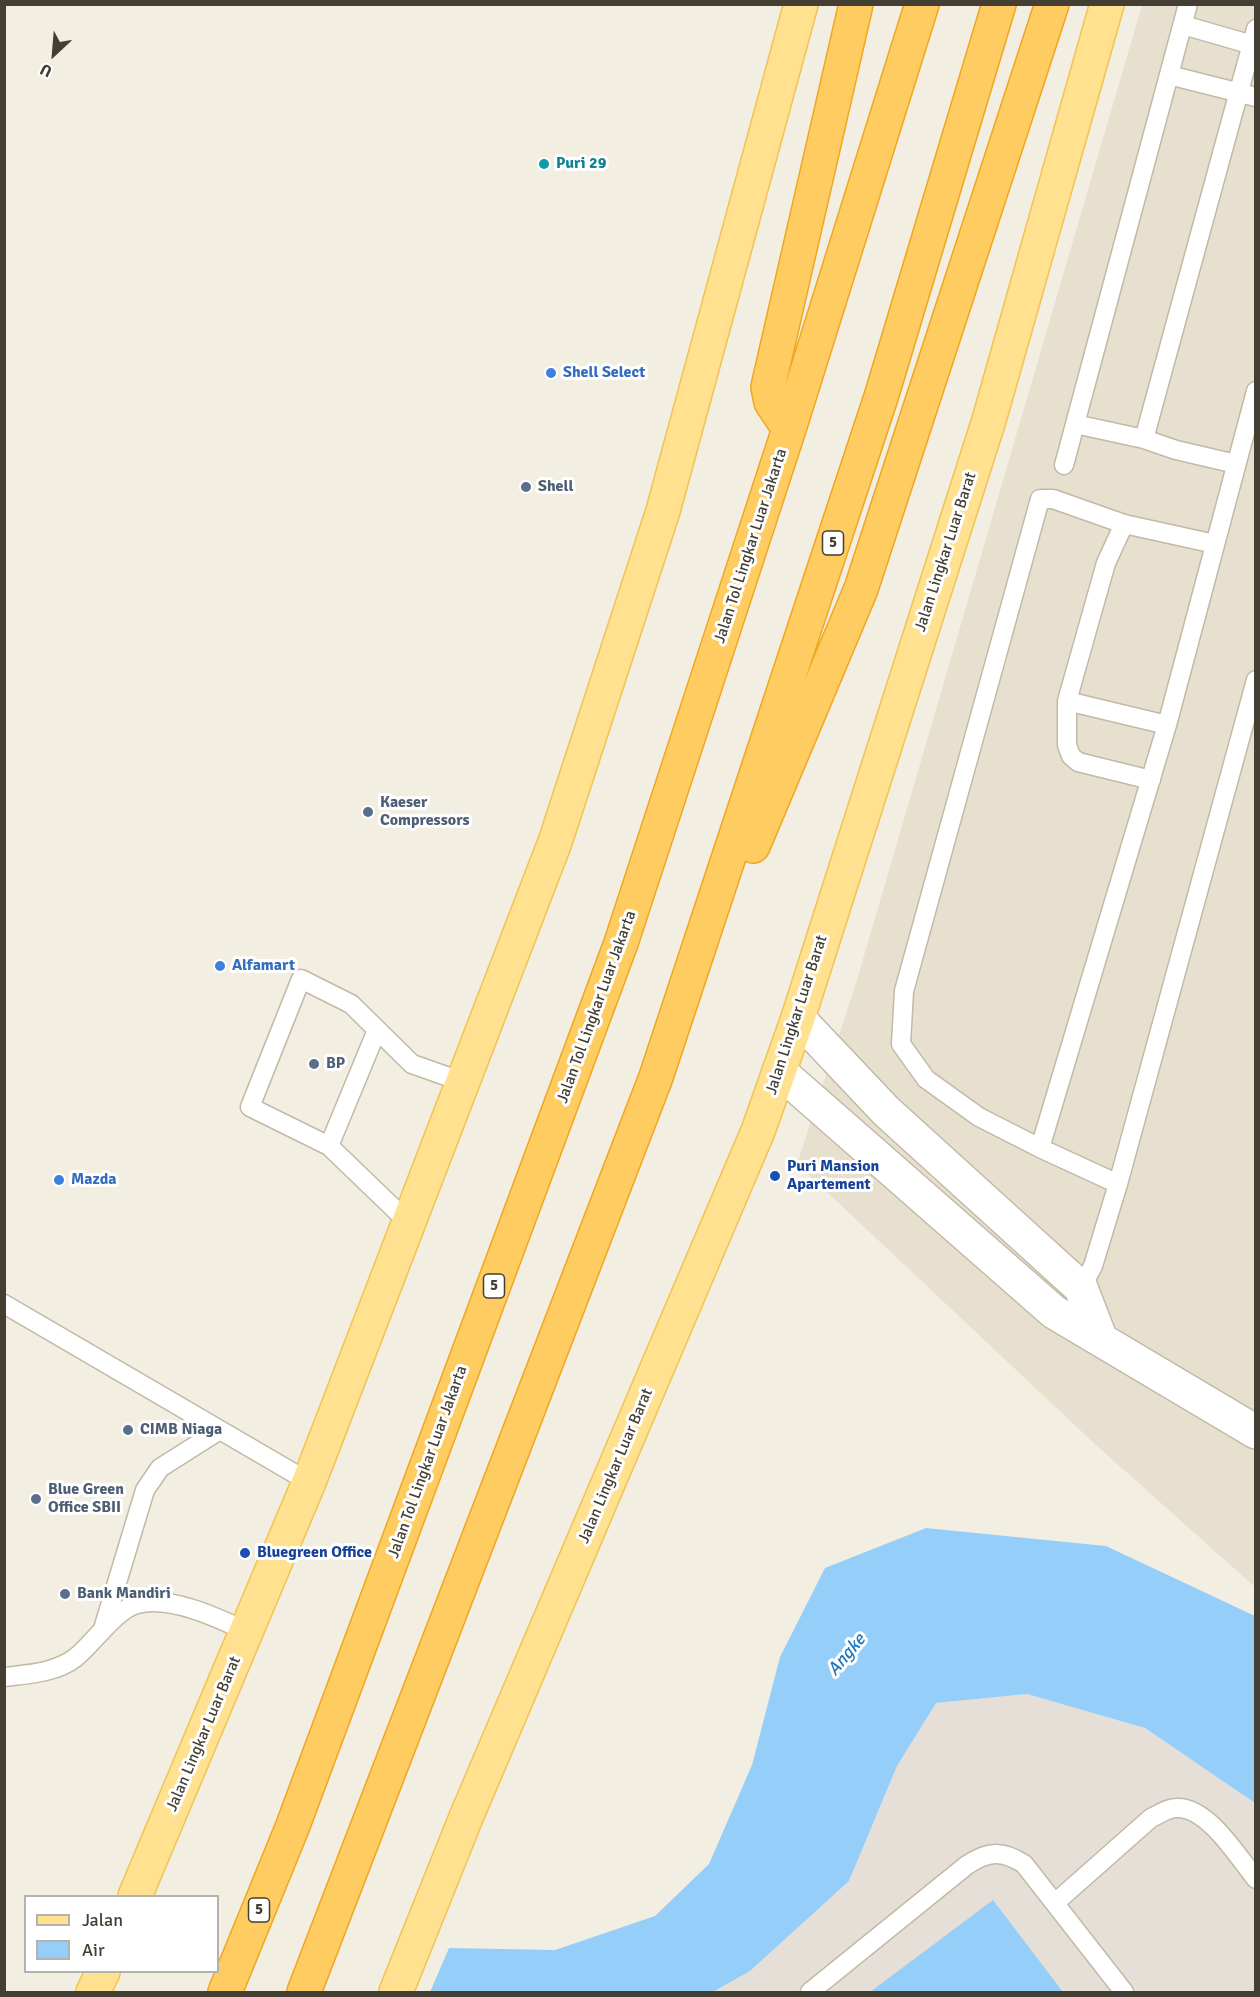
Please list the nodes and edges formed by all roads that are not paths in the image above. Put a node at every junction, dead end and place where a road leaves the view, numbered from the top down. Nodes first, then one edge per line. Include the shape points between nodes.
1 (801, 4) edge
2 (856, 4) edge
3 (922, 4) edge
4 (999, 4) edge
5 (1052, 4) edge
6 (1107, 4) edge
7 (1188, 4) edge
8 (1183, 25) junction
9 (1254, 40) edge
10 (1169, 75) junction
11 (1247, 95) edge
12 (1256, 392) edge
13 (1075, 424) junction
14 (789, 429) junction
15 (1144, 439) junction
16 (1236, 464) junction
17 (1064, 465) dead end
18 (1124, 524) junction
19 (1215, 544) junction
20 (1256, 680) edge
21 (1067, 701) junction
22 (1167, 725) junction
23 (1151, 780) junction
24 (798, 1018) junction
25 (377, 1030) junction
26 (779, 1071) junction
27 (656, 1077) junction
28 (463, 1082) junction
29 (329, 1146) junction
30 (1040, 1148) junction
31 (1118, 1184) junction
32 (409, 1223) junction
33 (1081, 1288) junction
34 (4, 1304) edge
35 (1054, 1312) junction
36 (1101, 1340) junction
37 (220, 1430) junction
38 (1256, 1431) edge
39 (309, 1482) junction
40 (103, 1629) junction
41 (248, 1632) junction
42 (4, 1677) edge
43 (1256, 1879) edge
44 (135, 1895) edge
45 (1056, 1902) junction
46 (102, 1973) edge
47 (93, 1992) edge
48 (225, 1992) edge
49 (304, 1992) edge
50 (396, 1992) edge
51 (810, 1992) edge
52 (1124, 1992) edge

1 - 28 main road, Jalan Lingkar Luar Barat via 663,511 555,842
2 - 14 highway via 768,387 771,402
3 - 14 highway, Jalan Tol Lingkar Luar Jakarta / 5
4 - 27 highway, 5 via 882,394
5 - 27 highway via 861,590
6 - 24 main road, Jalan Lingkar Luar Barat via 989,420
7 - 8 lane
8 - 9 lane
8 - 10 lane
9 - 11 lane
10 - 11 lane
10 - 13 lane
11 - 15 lane
12 - 16 lane
13 - 15 lane
13 - 17 lane
14 - 48 highway, Jalan Tol Lingkar Luar Jakarta / 5 via 621,943 292,1828
15 - 16 lane
16 - 19 lane
18 - 19 lane
18 - 21 lane via 1106,563
18 - 30 lane via 1053,499 1040,499 904,991 902,1044 926,1079 979,1117
19 - 22 lane
20 - 31 lane
21 - 22 lane
21 - 23 lane via 1067,745 1071,756 1078,762
22 - 23 lane
23 - 30 lane
24 - 26 main road, Jalan Lingkar Luar Barat
24 - 33 street via 886,1111
25 - 28 lane via 411,1064
25 - 29 lane
25 - 29 lane via 351,1004 301,980 250,1107
26 - 35 street
26 - 50 main road, Jalan Lingkar Luar Barat via 741,1174
27 - 49 highway, 5
28 - 32 main road, Jalan Lingkar Luar Barat
29 - 32 lane
30 - 31 lane
31 - 33 lane via 1093,1266
32 - 39 main road, Jalan Lingkar Luar Barat
33 - 35 street
33 - 36 street
34 - 37 lane
35 - 36 street
36 - 38 street
37 - 39 lane
37 - 40 lane via 159,1468 144,1491
39 - 41 main road, Jalan Lingkar Luar Barat
40 - 41 lane via 135,1604 161,1602 210,1615
40 - 42 lane via 75,1658 54,1670
41 - 44 main road, Jalan Lingkar Luar Barat
43 - 45 lane via 1206,1819 1187,1810 1169,1809 1151,1818
45 - 51 lane via 1024,1864 1010,1855 982,1856
45 - 52 lane
46 - 47 main road

